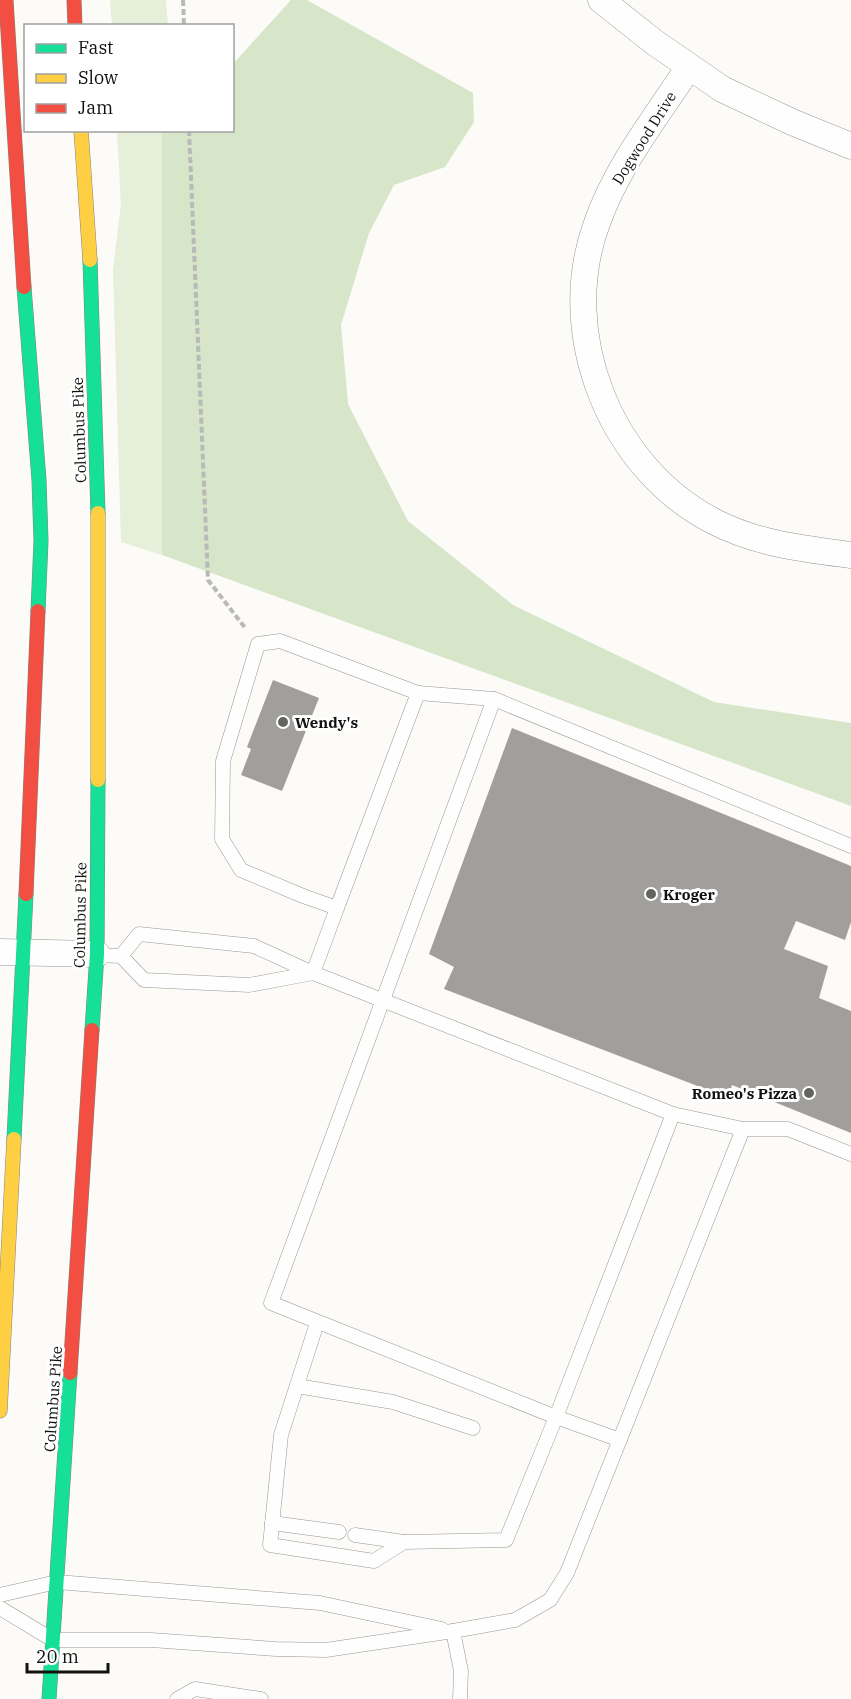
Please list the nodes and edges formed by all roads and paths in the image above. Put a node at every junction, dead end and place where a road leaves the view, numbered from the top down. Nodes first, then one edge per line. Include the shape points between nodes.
1 (6, 0) edge
2 (74, 0) edge
3 (183, 0) edge
4 (601, 0) edge
5 (75, 24) edge
6 (184, 24) edge
7 (689, 67) junction
8 (81, 132) edge
9 (189, 132) edge
10 (851, 146) edge
11 (851, 555) edge
12 (258, 644) junction
13 (418, 693) junction
14 (494, 699) junction
15 (851, 846) edge
16 (337, 908) junction
17 (12, 952) edge
18 (109, 955) junction
19 (313, 973) junction
20 (383, 1000) junction
21 (10, 1041) edge
22 (673, 1114) junction
23 (743, 1129) junction
24 (851, 1154) edge
25 (317, 1323) junction
26 (297, 1386) junction
27 (0, 1411) edge
28 (556, 1417) junction
29 (473, 1428) dead end
30 (620, 1440) junction
31 (272, 1523) junction
32 (339, 1532) dead end
33 (355, 1535) dead end
34 (404, 1542) junction
35 (57, 1582) junction
36 (0, 1595) edge
37 (0, 1608) edge
38 (453, 1631) junction
39 (53, 1640) junction
40 (49, 1699) edge
41 (177, 1699) edge
42 (261, 1699) edge
43 (460, 1699) edge

1 - 17 highway via 41,542
2 - 5 highway
3 - 6 path
4 - 7 street
7 - 10 street via 722,89
7 - 11 street, Dogwood Drive via 618,175 597,223 583,285 587,346 595,378 629,447 655,478 691,508 763,542
8 - 18 highway, Columbus Pike via 90,250
9 - 12 path via 208,580
12 - 13 lane via 280,641
12 - 16 lane via 223,761 222,839 241,870
13 - 14 lane
13 - 16 lane
14 - 15 lane
14 - 20 lane
16 - 19 lane
17 - 18 street
17 - 21 highway
18 - 19 lane via 144,980 249,985
18 - 19 lane via 139,934 254,945
18 - 35 highway, Columbus Pike
19 - 20 lane
20 - 22 lane
20 - 25 lane via 272,1303
21 - 27 highway
22 - 23 lane
22 - 28 lane
23 - 24 lane via 788,1129
23 - 30 lane
25 - 26 lane
25 - 28 lane
26 - 29 lane via 393,1402
26 - 31 lane via 280,1435
28 - 30 lane
28 - 34 lane via 506,1540
30 - 38 lane via 567,1573 549,1600 515,1620
31 - 32 lane
31 - 34 lane via 270,1545 374,1562
33 - 34 lane
35 - 36 lane
35 - 38 lane via 320,1604
35 - 39 highway, Columbus Pike
37 - 39 lane
38 - 39 lane via 326,1650 151,1640
38 - 43 lane via 461,1671
39 - 40 highway, Columbus Pike
41 - 42 lane via 195,1689

